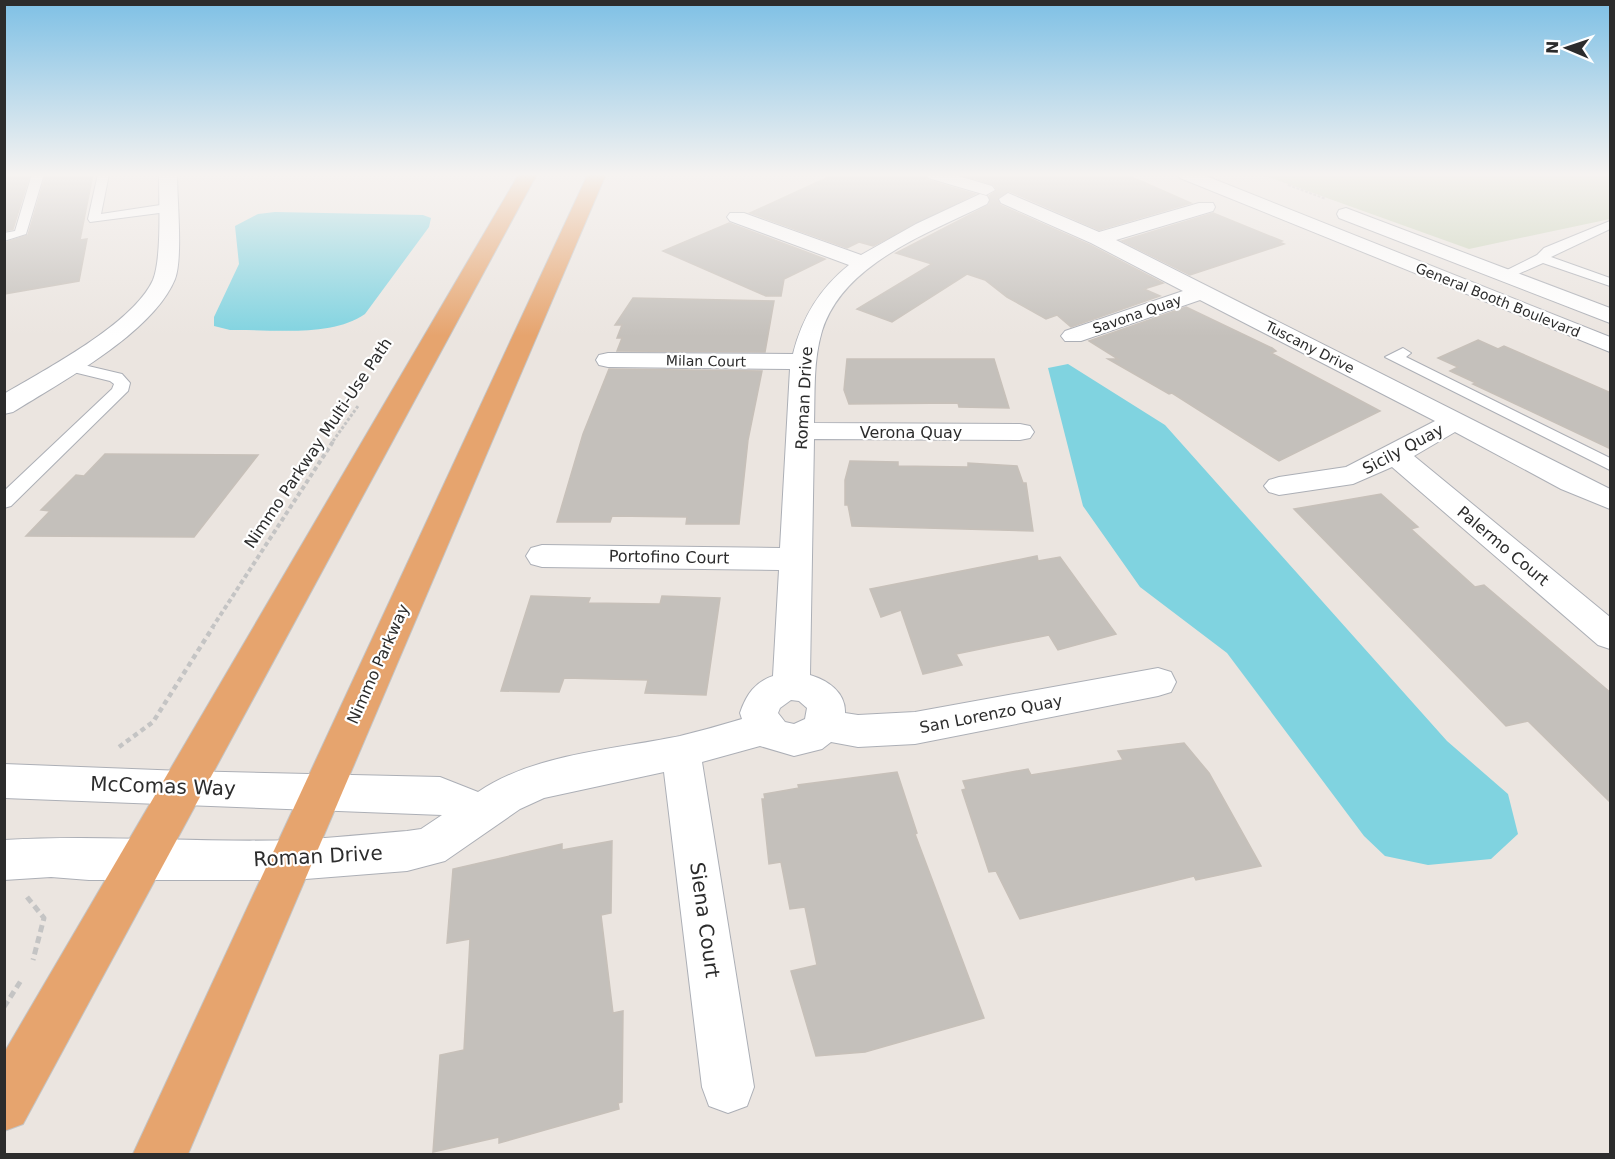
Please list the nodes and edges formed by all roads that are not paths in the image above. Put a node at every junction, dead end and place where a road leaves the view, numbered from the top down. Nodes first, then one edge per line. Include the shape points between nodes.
1 (22, 228) edge
2 (166, 228) edge
3 (498, 228) edge
4 (575, 228) edge
5 (767, 228) edge
6 (929, 228) edge
7 (1071, 228) edge
8 (1135, 228) edge
9 (1320, 228) edge
10 (1383, 228) edge
11 (1604, 228) edge
12 (4, 237) edge
13 (1098, 239) junction
14 (1542, 258) junction
15 (862, 263) junction
16 (1504, 275) junction
17 (1611, 282) edge
18 (1202, 292) junction
19 (1611, 316) edge
20 (1073, 336) dead end
21 (1611, 345) edge
22 (1403, 353) dead end
23 (608, 360) dead end
24 (803, 362) junction
25 (66, 366) junction
26 (4, 406) edge
27 (1455, 420) junction
28 (802, 431) junction
29 (1020, 432) dead end
30 (1395, 455) junction
31 (1611, 465) edge
32 (1279, 486) dead end
33 (1611, 500) edge
34 (4, 502) edge
35 (542, 556) dead end
36 (796, 559) junction
37 (1611, 636) edge
38 (1158, 682) dead end
39 (791, 686) junction
40 (824, 725) junction
41 (765, 729) junction
42 (681, 752) junction
43 (4, 781) edge
44 (183, 789) junction
45 (321, 791) junction
46 (481, 812) junction
47 (144, 859) junction
48 (293, 860) junction
49 (11, 876) edge
50 (728, 1087) dead end
51 (4, 1104) edge
52 (160, 1155) edge

1 - 12 lane via 20,234
2 - 25 street via 164,277 134,316
3 - 44 highway
4 - 45 highway, Nimmo Parkway
5 - 15 street
6 - 15 street, Roman Drive
7 - 13 street, Tuscany Drive
8 - 13 street
9 - 21 street, General Booth Boulevard
10 - 16 street, General Booth Boulevard
11 - 14 lane via 1549,251
13 - 18 street, Tuscany Drive
14 - 16 lane
14 - 17 lane
15 - 24 street, Roman Drive via 821,305 811,324
16 - 19 street, General Booth Boulevard
18 - 20 street, Savona Quay
18 - 27 street, Tuscany Drive
22 - 31 lane via 1393,357
23 - 24 street, Milan Court
24 - 28 street, Roman Drive
25 - 26 street
25 - 34 lane via 116,376 122,383 120,391
27 - 30 street, Sicily Quay
27 - 33 street, Tuscany Drive via 1571,483
28 - 29 street, Verona Quay
28 - 36 street, Roman Drive
30 - 32 street, Sicily Quay via 1353,475
30 - 37 street, Palermo Court
35 - 36 street, Portofino Court
36 - 39 street, Roman Drive
38 - 40 street, San Lorenzo Quay via 915,729 858,731
39 - 40 street via 819,694 828,709
39 - 41 street via 765,697 759,713
40 - 41 street via 817,733 795,740 784,740
41 - 42 street, Roman Drive
42 - 46 street, Roman Drive via 569,774 505,796
42 - 50 street, Siena Court
43 - 44 street, McComas Way
44 - 45 street, McComas Way
44 - 47 highway
45 - 46 street via 440,795
45 - 48 highway, Nimmo Parkway
46 - 48 street, Roman Drive via 430,847
47 - 48 street, Roman Drive
47 - 49 street via 51,857
47 - 51 highway
48 - 52 highway, Nimmo Parkway

